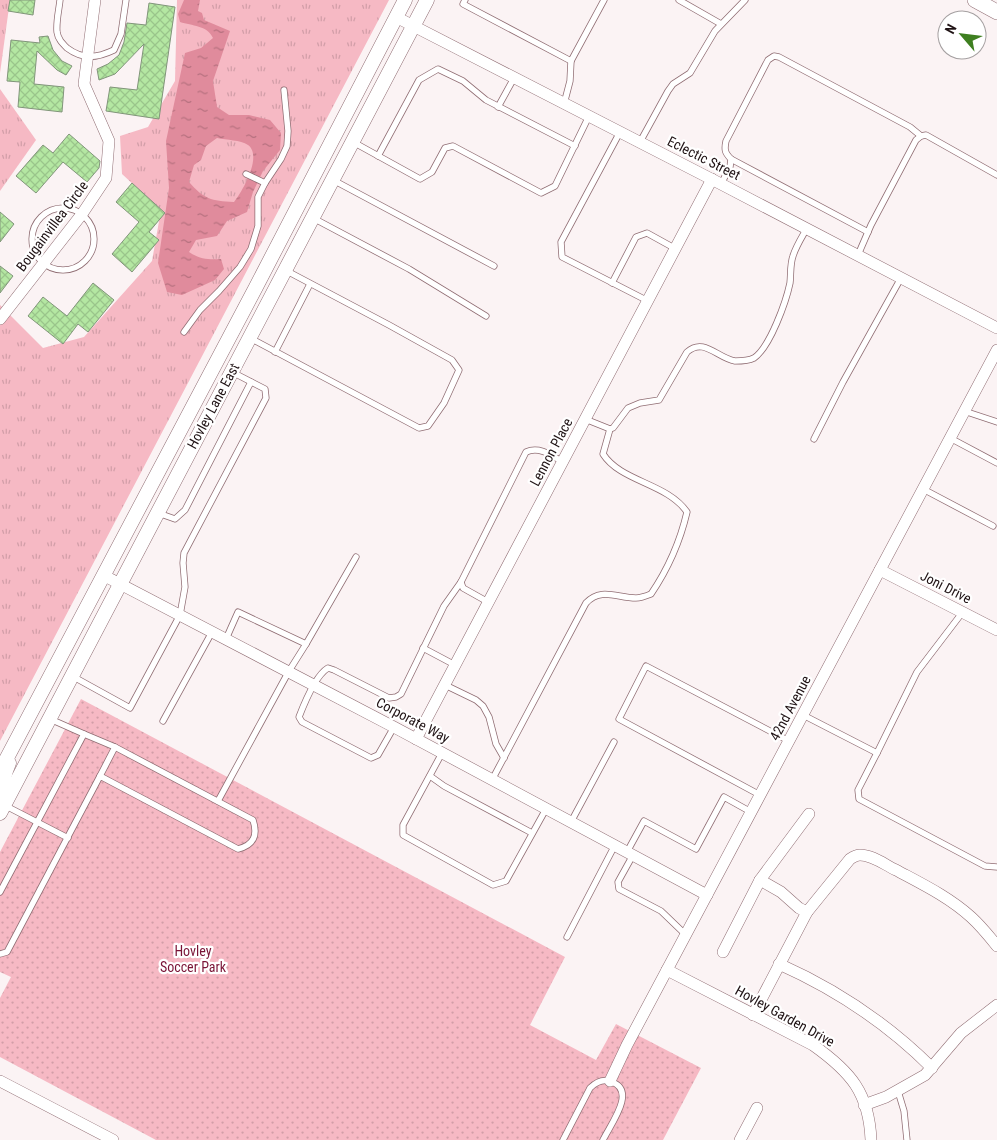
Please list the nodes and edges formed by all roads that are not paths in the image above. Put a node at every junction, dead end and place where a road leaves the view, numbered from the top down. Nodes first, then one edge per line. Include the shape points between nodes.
1 (60, 0) edge
2 (95, 0) edge
3 (126, 0) edge
4 (405, 0) edge
5 (427, 0) edge
6 (464, 0) edge
7 (604, 0) edge
8 (678, 0) edge
9 (745, 0) edge
10 (975, 0) edge
11 (997, 12) edge
12 (396, 17) junction
13 (721, 24) junction
14 (413, 27) junction
15 (87, 58) junction
16 (571, 61) junction
17 (365, 76) junction
18 (514, 78) junction
19 (284, 90) dead end
20 (564, 104) junction
21 (498, 107) junction
22 (589, 116) junction
23 (620, 132) junction
24 (921, 136) junction
25 (352, 142) junction
26 (640, 142) junction
27 (575, 146) junction
28 (378, 156) junction
29 (731, 159) junction
30 (246, 174) dead end
31 (997, 175) edge
32 (333, 180) junction
33 (717, 182) junction
34 (265, 183) junction
35 (82, 214) junction
36 (312, 218) junction
37 (807, 228) junction
38 (868, 232) junction
39 (676, 249) junction
40 (858, 255) junction
41 (43, 263) junction
42 (494, 266) dead end
43 (285, 270) junction
44 (901, 278) junction
45 (612, 283) junction
46 (310, 284) junction
47 (253, 294) junction
48 (648, 301) junction
49 (486, 316) dead end
50 (0, 319) edge
51 (997, 328) edge
52 (184, 332) dead end
53 (250, 338) junction
54 (997, 350) edge
55 (276, 352) junction
56 (232, 372) junction
57 (250, 382) junction
58 (964, 412) junction
59 (585, 419) junction
60 (997, 422) edge
61 (610, 429) junction
62 (950, 438) junction
63 (814, 439) dead end
64 (563, 462) junction
65 (997, 463) edge
66 (923, 489) junction
67 (158, 513) junction
68 (993, 526) dead end
69 (356, 556) dead end
70 (880, 570) junction
71 (103, 575) junction
72 (461, 582) junction
73 (120, 584) junction
74 (488, 602) junction
75 (962, 612) junction
76 (180, 615) junction
77 (997, 630) edge
78 (212, 632) junction
79 (226, 639) junction
80 (306, 644) junction
81 (423, 648) junction
82 (455, 665) junction
83 (289, 672) junction
84 (72, 676) junction
85 (315, 685) junction
86 (445, 685) junction
87 (803, 715) junction
88 (50, 719) junction
89 (164, 721) dead end
90 (24, 725) junction
91 (394, 727) junction
92 (84, 734) junction
93 (416, 739) junction
94 (789, 741) junction
95 (614, 742) dead end
96 (115, 747) junction
97 (442, 753) junction
98 (877, 753) junction
99 (504, 758) junction
100 (0, 771) edge
101 (100, 776) junction
102 (430, 776) junction
103 (492, 780) junction
104 (760, 795) junction
105 (218, 801) junction
106 (2, 809) edge
107 (546, 809) junction
108 (751, 812) junction
109 (810, 814) dead end
110 (37, 822) junction
111 (570, 822) junction
112 (532, 833) junction
113 (68, 838) junction
114 (615, 845) junction
115 (630, 853) junction
116 (997, 867) edge
117 (760, 880) junction
118 (0, 892) edge
119 (707, 895) junction
120 (807, 912) junction
121 (686, 935) junction
122 (568, 937) dead end
123 (997, 946) edge
124 (723, 952) dead end
125 (0, 954) edge
126 (779, 964) junction
127 (667, 970) junction
128 (997, 1005) edge
129 (753, 1015) junction
130 (932, 1068) junction
131 (0, 1081) edge
132 (610, 1081) junction
133 (898, 1091) junction
134 (864, 1105) junction
135 (758, 1108) dead end
136 (113, 1140) edge
137 (562, 1140) edge
138 (603, 1140) edge
139 (740, 1140) edge
140 (871, 1140) edge
141 (907, 1140) edge

1 - 15 lane via 57,33 61,43
2 - 15 street, Bougainvillea Circle
3 - 15 lane via 121,34 114,50
4 - 12 street, Hovley Lane East
5 - 14 street, Hovley Lane East
6 - 16 lane via 463,4
7 - 16 lane
8 - 13 lane
9 - 13 lane
10 - 11 main road
12 - 14 street, Eclectic Street
12 - 17 street, Hovley Lane East
13 - 26 lane via 690,73 673,84
14 - 18 street, Eclectic Street
14 - 25 street, Hovley Lane East
15 - 35 street, Bougainvillea Circle via 84,84 109,141 106,178
16 - 20 lane
17 - 25 street via 350,126
17 - 47 street, Hovley Lane East
18 - 20 street, Eclectic Street
18 - 21 lane
19 - 34 lane via 287,146
20 - 22 street, Eclectic Street
21 - 27 lane
21 - 28 lane via 438,68 419,80
22 - 23 street, Eclectic Street
22 - 27 lane
23 - 26 street, Eclectic Street
23 - 45 lane via 561,242 562,257
24 - 29 lane via 910,127 774,56 768,60 726,141 724,148
24 - 31 lane via 926,135
24 - 38 lane
25 - 28 lane
25 - 32 street, Hovley Lane East
26 - 33 street, Eclectic Street
27 - 28 lane via 555,186 541,193 453,146 445,148 432,172 420,179
29 - 33 lane via 730,167
29 - 38 lane
30 - 34 lane
32 - 36 street, Hovley Lane East
32 - 42 lane
33 - 37 street, Eclectic Street
33 - 39 street, Lennon Place
34 - 52 lane via 258,197 258,226 251,249 240,267
35 - 41 street, Bougainvillea Circle
35 - 41 lane via 64,208 54,209 38,219 32,247
35 - 41 lane via 94,235 87,258 66,270 57,270
36 - 43 street, Hovley Lane East
36 - 49 lane via 409,269
37 - 40 street, Eclectic Street
37 - 61 lane via 793,258 780,315 764,348 754,358 743,361 694,346 687,352 659,400 628,408
38 - 40 lane
39 - 45 lane via 646,233 636,237
39 - 48 street, Lennon Place
40 - 44 street, Eclectic Street
41 - 50 street, Bougainvillea Circle
43 - 46 lane
43 - 53 street, Hovley Lane East
44 - 51 street, Eclectic Street
44 - 63 lane
45 - 48 lane
46 - 55 lane
46 - 55 lane via 452,360 459,370 444,403 428,426 419,428
47 - 56 street via 228,359
47 - 71 street, Hovley Lane East
48 - 59 street, Lennon Place
53 - 55 lane
53 - 56 street, Hovley Lane East
54 - 58 street, 42nd Avenue
56 - 57 lane
56 - 67 street, Hovley Lane East
57 - 67 lane via 185,510 175,519
57 - 76 lane via 265,389 266,398 184,553
58 - 60 lane
58 - 62 street, 42nd Avenue
59 - 61 lane
59 - 64 street, Lennon Place
61 - 99 lane via 603,454 608,462 681,503 687,512 681,535 651,594 634,598 602,594 586,603
62 - 65 lane
62 - 66 street, 42nd Avenue
64 - 72 lane via 544,451 533,449 526,452
64 - 74 street, Lennon Place
66 - 68 lane
66 - 70 street, 42nd Avenue
67 - 73 street, Hovley Lane East
69 - 80 lane
70 - 75 street, Joni Drive
70 - 87 street, 42nd Avenue
71 - 73 street, Corporate Way
71 - 90 street, Hovley Lane East
72 - 74 lane via 462,588
72 - 81 lane via 444,606
73 - 76 street, Corporate Way
73 - 84 street, Hovley Lane East
74 - 82 street, Lennon Place
75 - 77 street, Joni Drive
75 - 98 lane via 917,672
76 - 78 street, Corporate Way
76 - 84 lane via 130,708
78 - 79 street, Corporate Way
78 - 89 lane
79 - 80 lane via 238,612
79 - 83 street, Corporate Way
80 - 83 lane
81 - 82 lane
81 - 85 lane via 401,694 396,697 380,695 328,668
82 - 86 street, Lennon Place
83 - 85 street, Corporate Way
83 - 105 lane
84 - 88 street, Hovley Lane East
85 - 91 street, Corporate Way
85 - 91 lane via 299,717 302,722 371,758 378,755
86 - 93 street, Lennon Place
86 - 99 lane via 483,706
87 - 94 street, 42nd Avenue
87 - 98 lane
88 - 92 lane
88 - 106 street, Hovley Lane East
90 - 100 street, Hovley Lane East
90 - 106 street via 4,775
91 - 93 street, Corporate Way
92 - 96 lane
92 - 110 lane
93 - 97 street, Corporate Way
94 - 104 street, 42nd Avenue
94 - 104 lane via 646,666 619,719
95 - 111 lane
96 - 101 lane
96 - 105 lane
97 - 102 lane
97 - 103 street, Corporate Way
98 - 116 lane via 858,790 859,799 985,866
99 - 103 lane
101 - 105 lane via 238,849 247,847 254,838 254,820
101 - 113 lane
102 - 112 lane
102 - 112 lane via 403,826 403,835 493,884 506,881
103 - 107 street, Corporate Way
104 - 108 street, 42nd Avenue
106 - 110 lane
107 - 111 street, Corporate Way
107 - 112 lane
108 - 115 lane via 724,798 696,849 644,821
108 - 119 street, 42nd Avenue
109 - 117 street
110 - 113 lane
110 - 118 lane
111 - 114 street, Corporate Way
113 - 125 lane via 8,952
114 - 115 street, Corporate Way
114 - 122 lane
115 - 119 street, Corporate Way
115 - 121 lane via 618,882 619,889 661,911
117 - 120 street
117 - 124 street
119 - 121 street, 42nd Avenue
120 - 123 street via 850,859 858,855 868,856 950,900
120 - 126 street
121 - 127 street, 42nd Avenue
126 - 129 street
126 - 130 street via 850,1003 908,1044
127 - 129 street, Hovley Garden Drive
127 - 132 street, 42nd Avenue
128 - 130 street via 961,1033
129 - 134 street, Hovley Garden Drive via 814,1045 831,1058 856,1084
130 - 133 street
131 - 136 street
132 - 137 lane via 596,1082 590,1088
132 - 138 lane via 621,1090 623,1097
133 - 134 street
133 - 141 lane
134 - 140 street, Hovley Garden Drive via 870,1121
135 - 139 street

